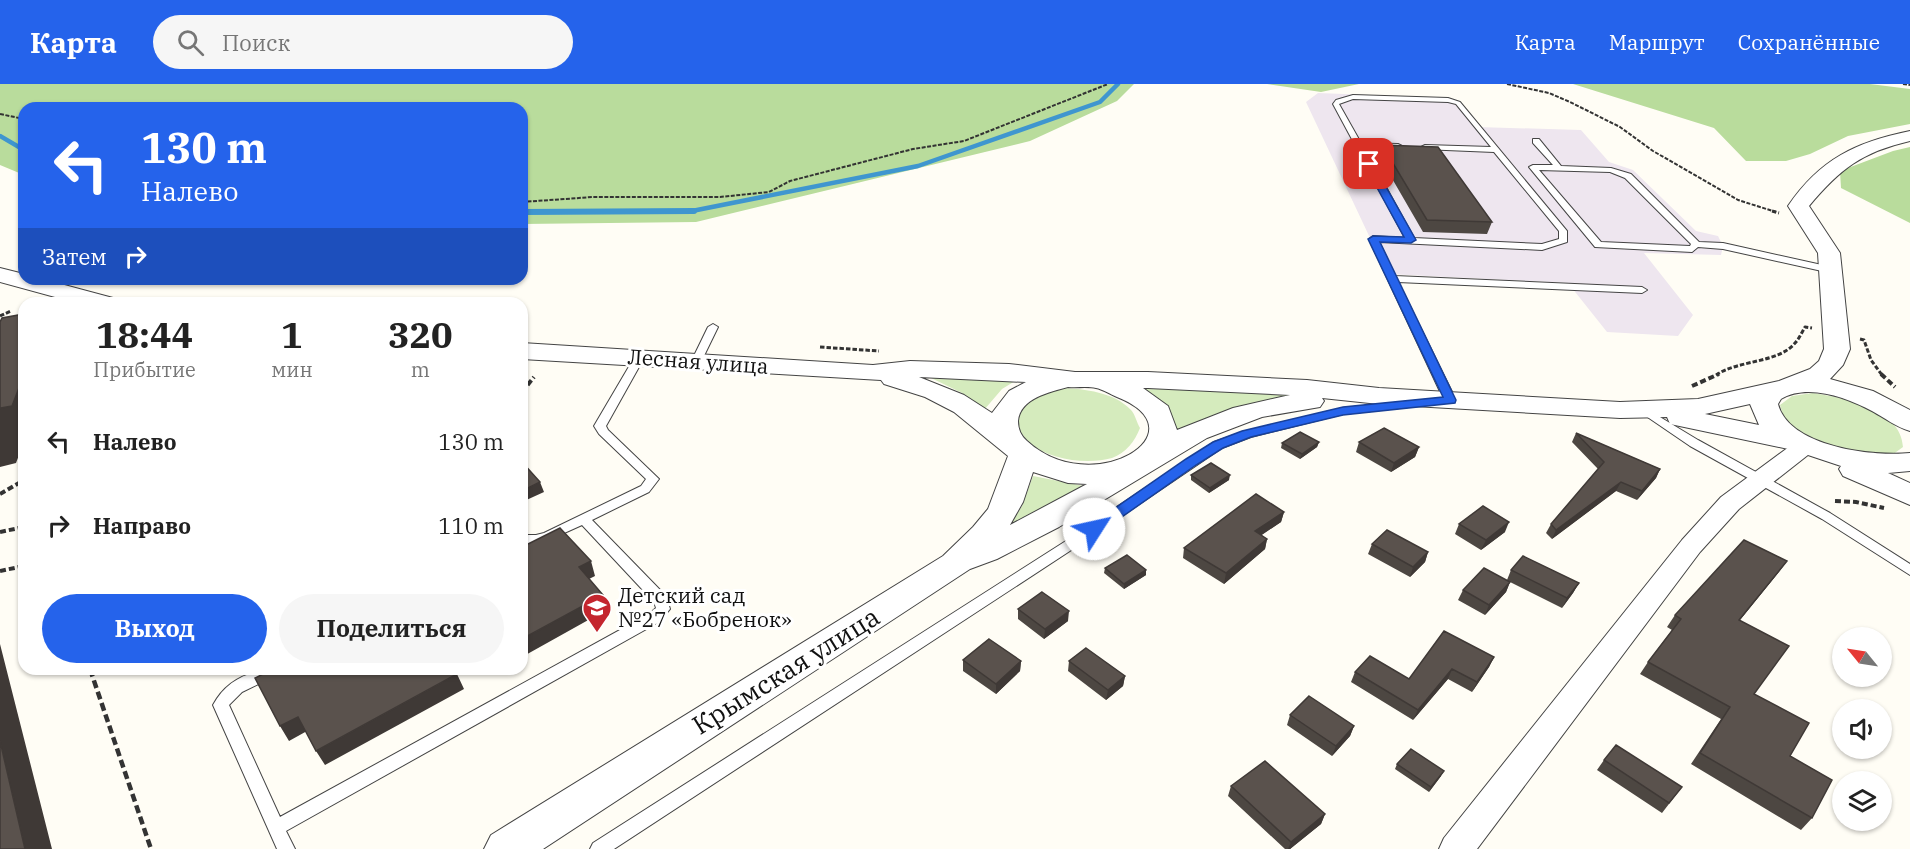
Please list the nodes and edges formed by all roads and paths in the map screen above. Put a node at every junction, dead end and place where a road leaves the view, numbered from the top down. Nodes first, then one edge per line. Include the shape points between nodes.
1 (1108, 84) edge
2 (1507, 84) edge
3 (1903, 84) edge
4 (1910, 85) edge
5 (0, 114) edge
6 (18, 118) edge
7 (1910, 136) edge
8 (1536, 141) dead end
9 (1358, 145) junction
10 (1405, 147) edge
11 (1417, 147) edge
12 (1498, 150) junction
13 (1559, 168) junction
14 (528, 202) edge
15 (1802, 213) junction
16 (1411, 240) junction
17 (1696, 244) junction
18 (1831, 270) junction
19 (0, 274) edge
20 (1394, 279) junction
21 (18, 280) edge
22 (30, 285) edge
23 (1642, 290) dead end
24 (64, 297) edge
25 (11, 311) dead end
26 (0, 316) edge
27 (713, 327) dead end
28 (1836, 341) junction
29 (528, 351) edge
30 (639, 358) junction
31 (696, 362) junction
32 (873, 373) junction
33 (534, 377) dead end
34 (1075, 380) junction
35 (528, 384) edge
36 (1780, 389) junction
37 (1379, 396) junction
38 (1450, 400) junction
39 (1900, 407) edge
40 (1620, 410) junction
41 (1650, 414) junction
42 (1805, 446) junction
43 (1023, 454) junction
44 (1144, 462) junction
45 (1910, 462) edge
46 (1758, 480) junction
47 (18, 484) edge
48 (0, 494) edge
49 (1829, 501) dead end
50 (1898, 502) edge
51 (584, 519) junction
52 (18, 528) edge
53 (0, 532) edge
54 (528, 539) edge
55 (955, 564) junction
56 (18, 567) edge
57 (1910, 570) edge
58 (0, 571) edge
59 (92, 675) edge
60 (264, 675) edge
61 (276, 828) junction
62 (151, 849) edge
63 (286, 849) edge
64 (506, 849) edge
65 (598, 849) edge
66 (1456, 849) edge

1 - 14 path via 964,141 913,148 790,181 769,192
2 - 15 path via 1549,93 1591,112 1738,200
3 - 4 path
5 - 6 path
7 - 15 street via 1856,151 1839,161 1824,175
8 - 13 lane
9 - 10 lane
9 - 12 lane via 1336,104 1344,98 1458,103
9 - 16 lane
11 - 12 lane
12 - 16 lane via 1563,231 1564,240 1542,246
13 - 17 lane via 1611,170 1628,176
13 - 17 lane via 1533,167 1598,245 1692,249
15 - 18 street via 1829,253
16 - 20 lane via 1373,239
17 - 18 lane via 1723,246
18 - 28 street
19 - 21 street
20 - 23 lane
20 - 38 lane
22 - 24 street
25 - 26 path
27 - 31 lane
28 - 36 street via 1833,364 1819,376
28 - 39 street via 1866,387
28 - 39 path via 1864,340 1867,356
29 - 30 street, Лесная улица
30 - 31 street, Лесная улица
30 - 51 lane via 600,426 653,479 645,489
31 - 32 street, Лесная улица
32 - 34 street via 910,369 1008,372
32 - 43 street via 944,395 972,412
33 - 35 path
34 - 37 street via 1307,388
34 - 43 street via 1049,383 1027,391 1011,403 1004,419 1007,436
34 - 44 street via 1122,388 1153,407 1162,420 1164,434 1160,447
36 - 39 street via 1828,387
36 - 40 street via 1698,407
36 - 42 street via 1764,399 1764,407 1782,431
37 - 38 street
37 - 44 street via 1281,405 1233,417
38 - 40 street
38 - 65 lane via 1343,411 1247,434 1218,445 1065,549
40 - 41 street
41 - 42 street via 1732,427
41 - 46 lane
42 - 45 street via 1862,463
42 - 46 street
42 - 50 street
43 - 44 street via 1044,466 1096,475
43 - 55 street, Крымская улица via 1000,515
44 - 55 street via 1002,543
46 - 57 lane via 1826,516
46 - 66 street via 1730,503 1691,546
47 - 48 path
49 - 50 path
51 - 54 lane via 537,540
51 - 61 lane via 661,600 663,609 654,618
52 - 53 path
55 - 64 street, Крымская улица
56 - 58 path
59 - 62 path
60 - 61 lane via 231,692 221,705
61 - 63 lane

